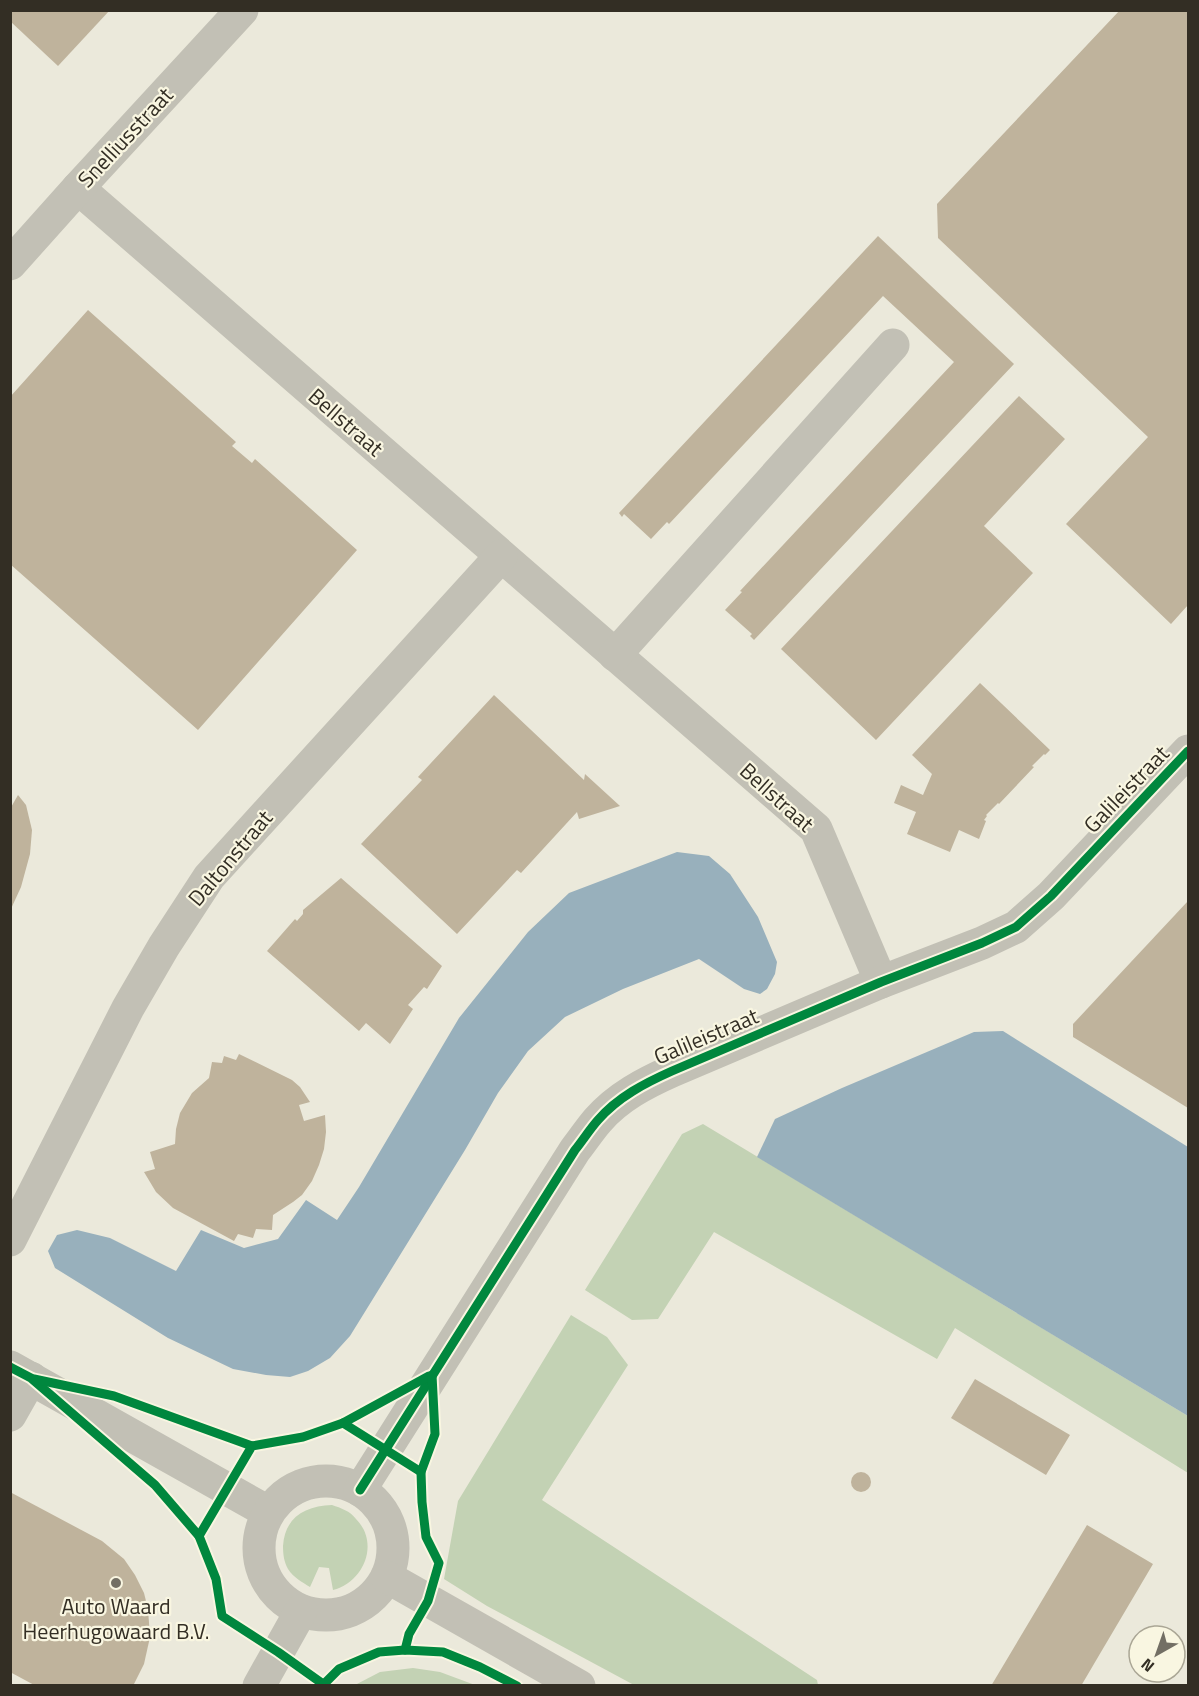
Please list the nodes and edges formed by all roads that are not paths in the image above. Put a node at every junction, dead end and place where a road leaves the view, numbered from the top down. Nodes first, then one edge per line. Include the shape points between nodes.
1 (242, 10) edge
2 (78, 188) junction
3 (10, 264) edge
4 (893, 345) dead end
5 (501, 556) junction
6 (615, 655) junction
7 (1188, 751) edge
8 (880, 982) junction
9 (10, 1240) edge
10 (21, 1373) edge
11 (10, 1415) edge
12 (360, 1490) junction
13 (268, 1512) junction
14 (387, 1577) junction
15 (301, 1611) junction
16 (259, 1686) edge
17 (579, 1686) edge

1 - 2 street, Snelliusstraat
2 - 3 street, Snelliusstraat
2 - 5 street, Bellstraat
4 - 6 street
5 - 6 street, Bellstraat
5 - 9 street, Daltonstraat via 209,877 128,1008
6 - 8 street, Bellstraat via 816,829
7 - 8 street, Galileistraat via 1051,896 1016,927
8 - 12 street, Galileistraat via 643,1084 598,1120
10 - 11 street
10 - 13 street
12 - 13 street via 341,1482 300,1485 282,1496
12 - 14 street via 373,1500 390,1528 393,1545
13 - 15 street via 258,1550 262,1569 271,1587
14 - 15 street via 376,1594 341,1614 321,1616
14 - 17 street
15 - 16 street

